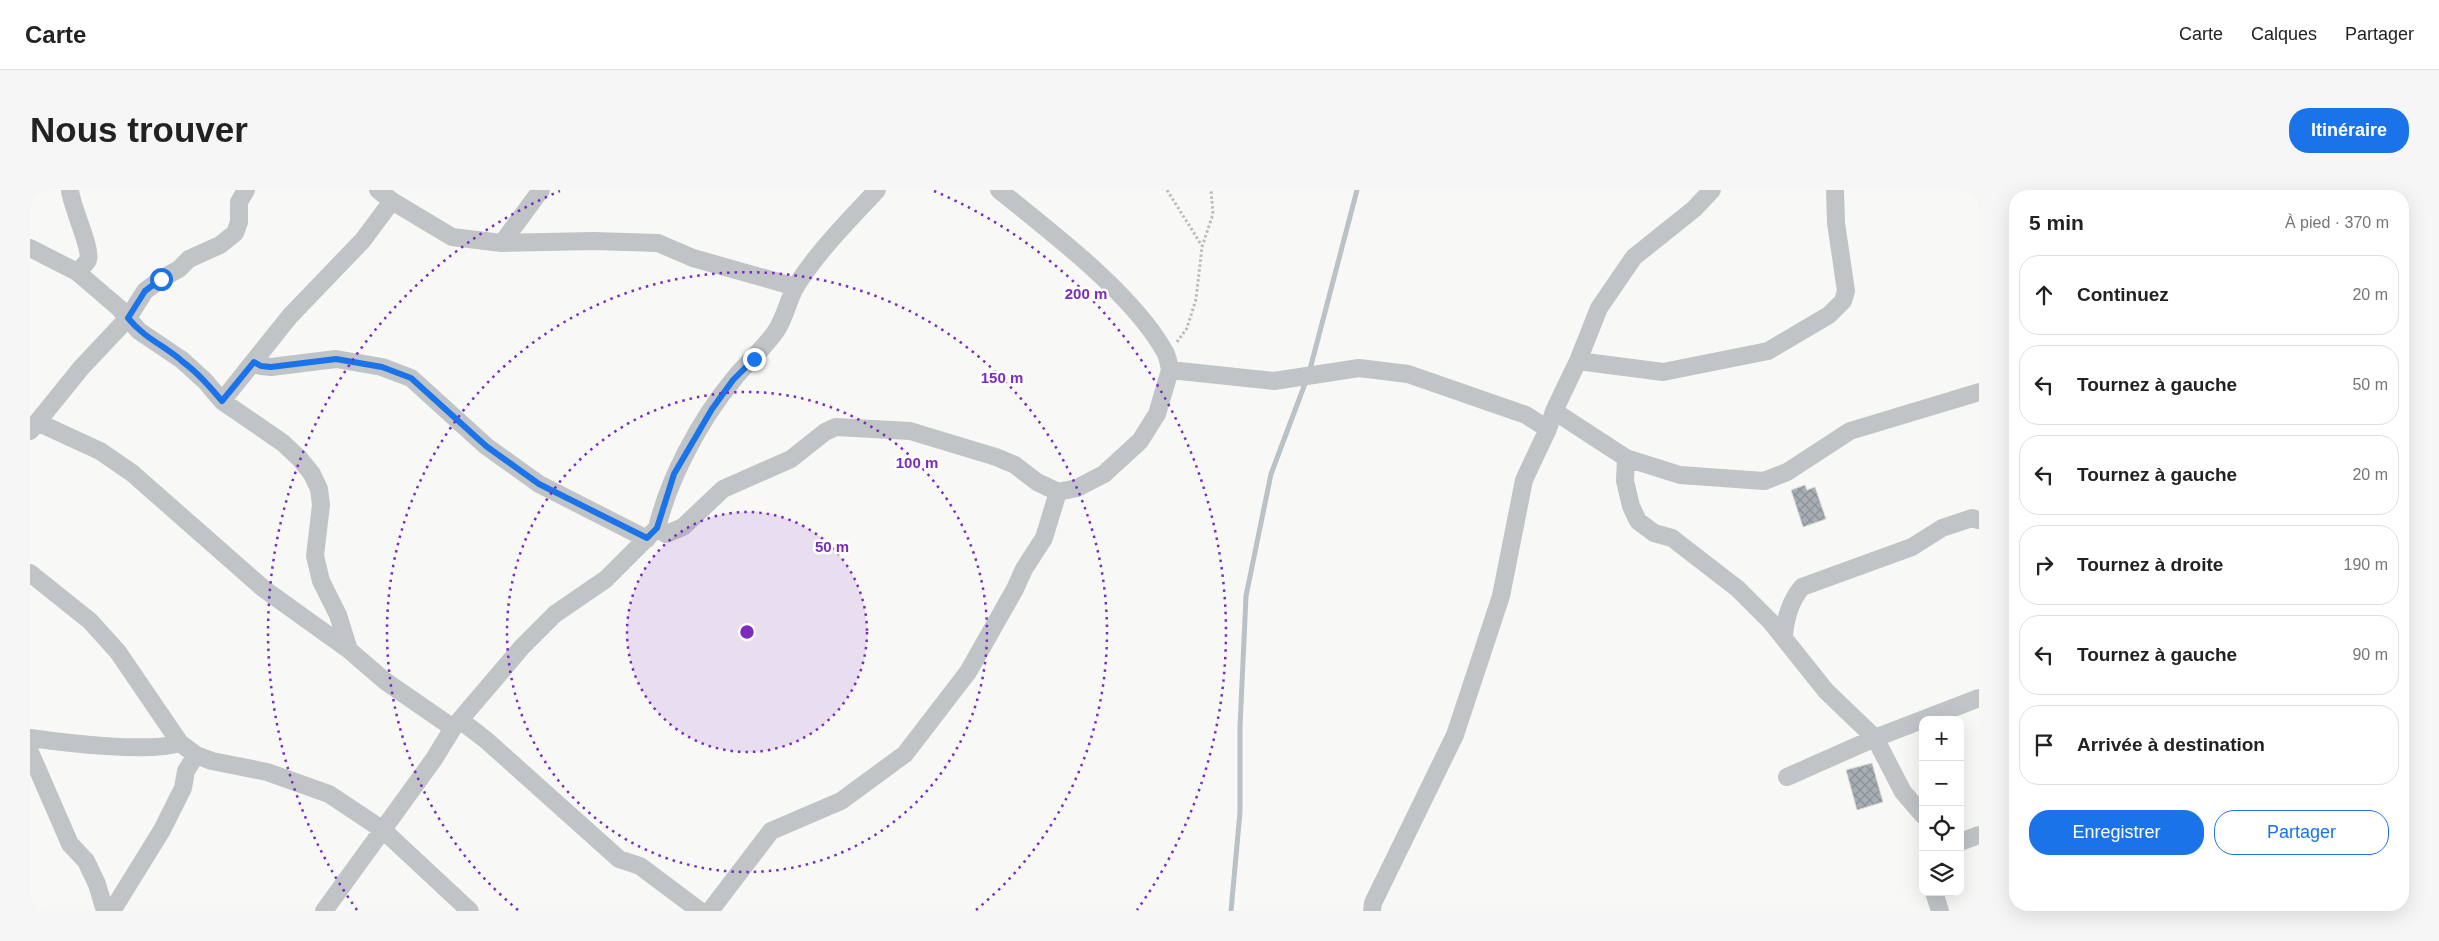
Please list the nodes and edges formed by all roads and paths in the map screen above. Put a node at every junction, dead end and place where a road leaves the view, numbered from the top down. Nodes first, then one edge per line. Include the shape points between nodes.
1 (70, 190) edge
2 (246, 190) edge
3 (541, 190) edge
4 (877, 190) edge
5 (999, 190) edge
6 (1167, 190) edge
7 (1211, 190) edge
8 (1712, 190) edge
9 (1835, 190) edge
10 (387, 194) edge
11 (502, 243) junction
12 (1202, 247) junction
13 (30, 248) edge
14 (77, 272) junction
15 (796, 287) junction
16 (128, 318) junction
17 (1578, 361) junction
18 (254, 362) junction
19 (1168, 362) junction
20 (1979, 392) edge
21 (222, 401) junction
22 (1554, 411) junction
23 (34, 427) edge
24 (1548, 430) junction
25 (1626, 458) junction
26 (1058, 492) junction
27 (1979, 520) edge
28 (652, 533) junction
29 (30, 573) edge
30 (1784, 635) junction
31 (349, 650) junction
32 (1979, 698) edge
33 (456, 724) junction
34 (1875, 738) junction
35 (30, 739) edge
36 (180, 743) junction
37 (30, 752) edge
38 (196, 755) junction
39 (1787, 777) dead end
40 (1919, 810) edge
41 (383, 830) junction
42 (1979, 835) edge
43 (1964, 841) edge
44 (1935, 896) edge
45 (105, 911) edge
46 (112, 911) edge
47 (324, 911) edge
48 (470, 911) edge
49 (700, 911) edge
50 (710, 911) edge
51 (1372, 911) edge
52 (1940, 911) edge

1 - 14 street via 88,250 88,260
2 - 16 street via 239,202 239,222 235,233 220,245 189,259 145,291
3 - 11 street
4 - 15 street via 845,224
5 - 19 street via 1119,294 1137,314
6 - 12 path
7 - 12 path via 1212,214
8 - 17 street via 1694,209 1634,257 1599,308
9 - 17 street via 1836,224 1846,291 1843,302 1829,315 1768,351 1663,372
10 - 11 street via 452,237
10 - 18 street via 363,240 290,316
11 - 15 street via 658,242 694,258
12 - 19 path via 1196,299 1187,328
13 - 14 street
14 - 16 street
15 - 28 street via 776,330 712,409 674,474
16 - 21 street via 139,332 205,381
16 - 23 street via 81,368
17 - 22 street
18 - 21 street
18 - 28 street via 271,367 336,359 382,367 411,378 486,446 539,484
19 - 24 street via 1274,381 1359,368 1408,374 1526,415
19 - 26 street via 1157,414 1140,441 1104,474 1077,488
20 - 25 street via 1850,431 1787,472 1764,481 1680,475
21 - 31 street via 283,443 312,474 319,489 321,505 315,556 320,581 338,615
22 - 24 street
22 - 25 street
23 - 31 street via 100,451 132,473 264,589
24 - 51 street via 1524,480 1501,596 1455,734
25 - 30 street via 1625,481 1638,521 1654,533 1672,538 1738,588
26 - 28 street via 996,457 910,431 843,426 825,432 791,459 722,489 683,528 666,534
26 - 50 street via 1044,538 968,672 905,754 841,801 771,831
27 - 30 street via 1972,518 1942,528 1912,547 1802,587 1786,615
28 - 33 street via 606,579 555,614
29 - 36 street via 90,621 118,652
30 - 34 street via 1826,691
31 - 33 street via 385,682
32 - 34 street
33 - 41 street
33 - 49 street via 486,740 619,859 640,866
34 - 39 street
34 - 40 street via 1903,792
35 - 36 street via 121,746 167,747
36 - 38 street
37 - 45 street via 70,844 86,862 97,884
38 - 41 street via 268,772 329,794
38 - 46 street via 186,771 183,788 162,830
41 - 47 street
41 - 48 street
42 - 43 street
44 - 52 street

